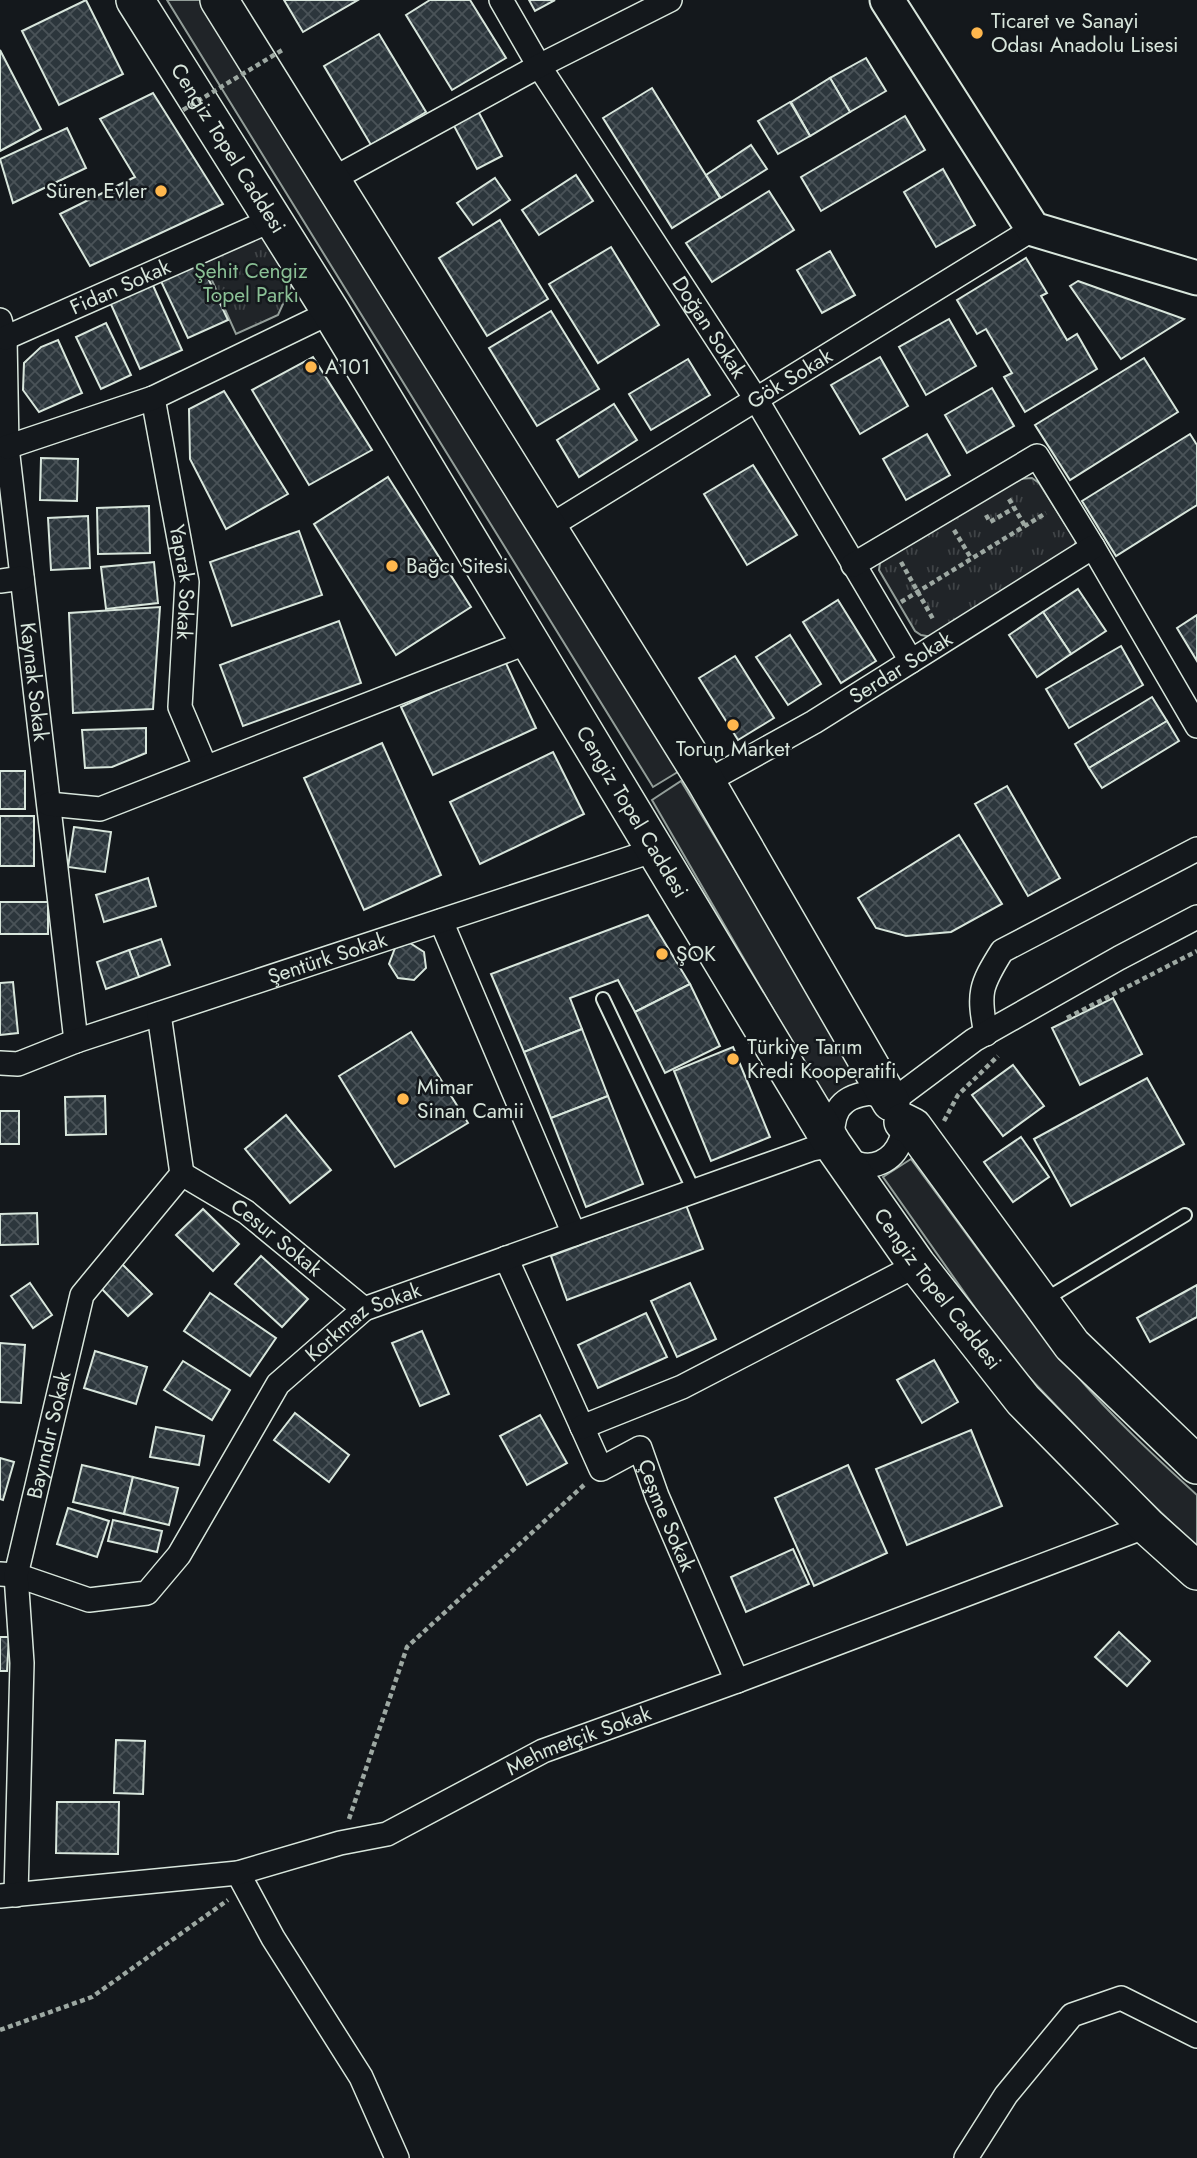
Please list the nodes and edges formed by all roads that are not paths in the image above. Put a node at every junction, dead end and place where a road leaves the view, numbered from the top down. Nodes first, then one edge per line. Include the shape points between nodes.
1 (135, 0) edge
2 (219, 0) edge
3 (501, 0) edge
4 (670, 0) edge
5 (887, 0) edge
6 (539, 66) junction
7 (331, 180) junction
8 (274, 219) junction
9 (1033, 229) junction
10 (1197, 278) edge
11 (331, 312) junction
12 (2, 329) edge
13 (153, 398) junction
14 (756, 399) junction
15 (7, 447) junction
16 (548, 528) junction
17 (1093, 547) junction
18 (853, 565) junction
19 (11, 579) edge
20 (528, 642) junction
21 (911, 661) junction
22 (1197, 726) edge
23 (205, 766) junction
24 (706, 782) junction
25 (49, 804) junction
26 (1197, 849) edge
27 (655, 850) junction
28 (1197, 917) edge
29 (441, 921) junction
30 (603, 999) dead end
31 (159, 1014) junction
32 (986, 1034) junction
33 (76, 1041) junction
34 (0, 1063) edge
35 (897, 1112) junction
36 (833, 1145) junction
37 (182, 1174) junction
38 (694, 1191) junction
39 (1185, 1215) dead end
40 (573, 1234) junction
41 (506, 1258) junction
42 (917, 1265) junction
43 (1040, 1302) junction
44 (364, 1308) junction
45 (582, 1427) junction
46 (1197, 1465) edge
47 (1147, 1526) junction
48 (1197, 1571) edge
49 (8, 1574) edge
50 (737, 1681) junction
51 (241, 1881) junction
52 (8, 1896) edge
53 (1197, 2036) edge
54 (397, 2158) edge
55 (966, 2158) edge

1 - 8 main road, Cengiz Topel Caddesi
2 - 7 main road
3 - 6 street, Doğan Sokak
4 - 6 street
5 - 9 street
6 - 7 street
6 - 14 street, Doğan Sokak
7 - 16 main road
8 - 11 main road, Cengiz Topel Caddesi
8 - 12 street, Fidan Sokak
9 - 10 street
9 - 14 street, Gök Sokak
11 - 13 street
11 - 20 main road, Cengiz Topel Caddesi
12 - 15 street, Kaynak Sokak
13 - 15 street
13 - 23 street, Yaprak Sokak via 187,582 180,707
14 - 16 street, Gök Sokak
14 - 18 street, Doğan Sokak
15 - 19 street, Kaynak Sokak
16 - 24 main road
17 - 18 street via 1037,456
17 - 21 street, Serdar Sokak
17 - 22 street
18 - 21 street, Doğan Sokak
19 - 25 street, Kaynak Sokak
20 - 23 street
20 - 27 main road, Cengiz Topel Caddesi
21 - 24 street, Serdar Sokak
23 - 25 street via 100,808
24 - 35 main road
25 - 33 street, Kaynak Sokak
26 - 32 street via 1002,951 986,976 980,1003
27 - 29 street, Şentürk Sokak
27 - 36 main road, Cengiz Topel Caddesi
28 - 32 street
29 - 31 street, Şentürk Sokak
29 - 40 street
30 - 38 lane
31 - 33 street, Şentürk Sokak
31 - 37 street
32 - 35 street
33 - 34 street, Şentürk Sokak via 18,1064
35 - 36 street via 881,1096 870,1093 847,1100 833,1118
35 - 36 street via 903,1134 900,1145 883,1161 860,1164
35 - 43 main road via 913,1127
36 - 38 street, Korkmaz Sokak
36 - 42 main road, Cengiz Topel Caddesi
37 - 44 street, Cesur Sokak via 246,1212
37 - 49 street, Bayındır Sokak via 82,1295
38 - 40 street, Korkmaz Sokak
39 - 43 lane
40 - 41 street, Korkmaz Sokak
41 - 44 street, Korkmaz Sokak
41 - 45 street
42 - 45 street via 682,1387
42 - 47 main road, Cengiz Topel Caddesi via 1023,1400
43 - 46 main road via 1072,1345
44 - 49 street, Korkmaz Sokak via 278,1384 179,1555 147,1593 89,1600
45 - 50 street, Çeşme Sokak via 601,1469 640,1448
47 - 48 main road, Cengiz Topel Caddesi
47 - 50 street, Mehmetçik Sokak
49 - 52 street, Bayındır Sokak via 22,1663
50 - 51 street, Mehmetçik Sokak via 543,1751 387,1834 340,1843
51 - 52 street, Mehmetçik Sokak
51 - 54 street via 361,2077
53 - 55 street via 1121,1998 1072,2015 1006,2095

